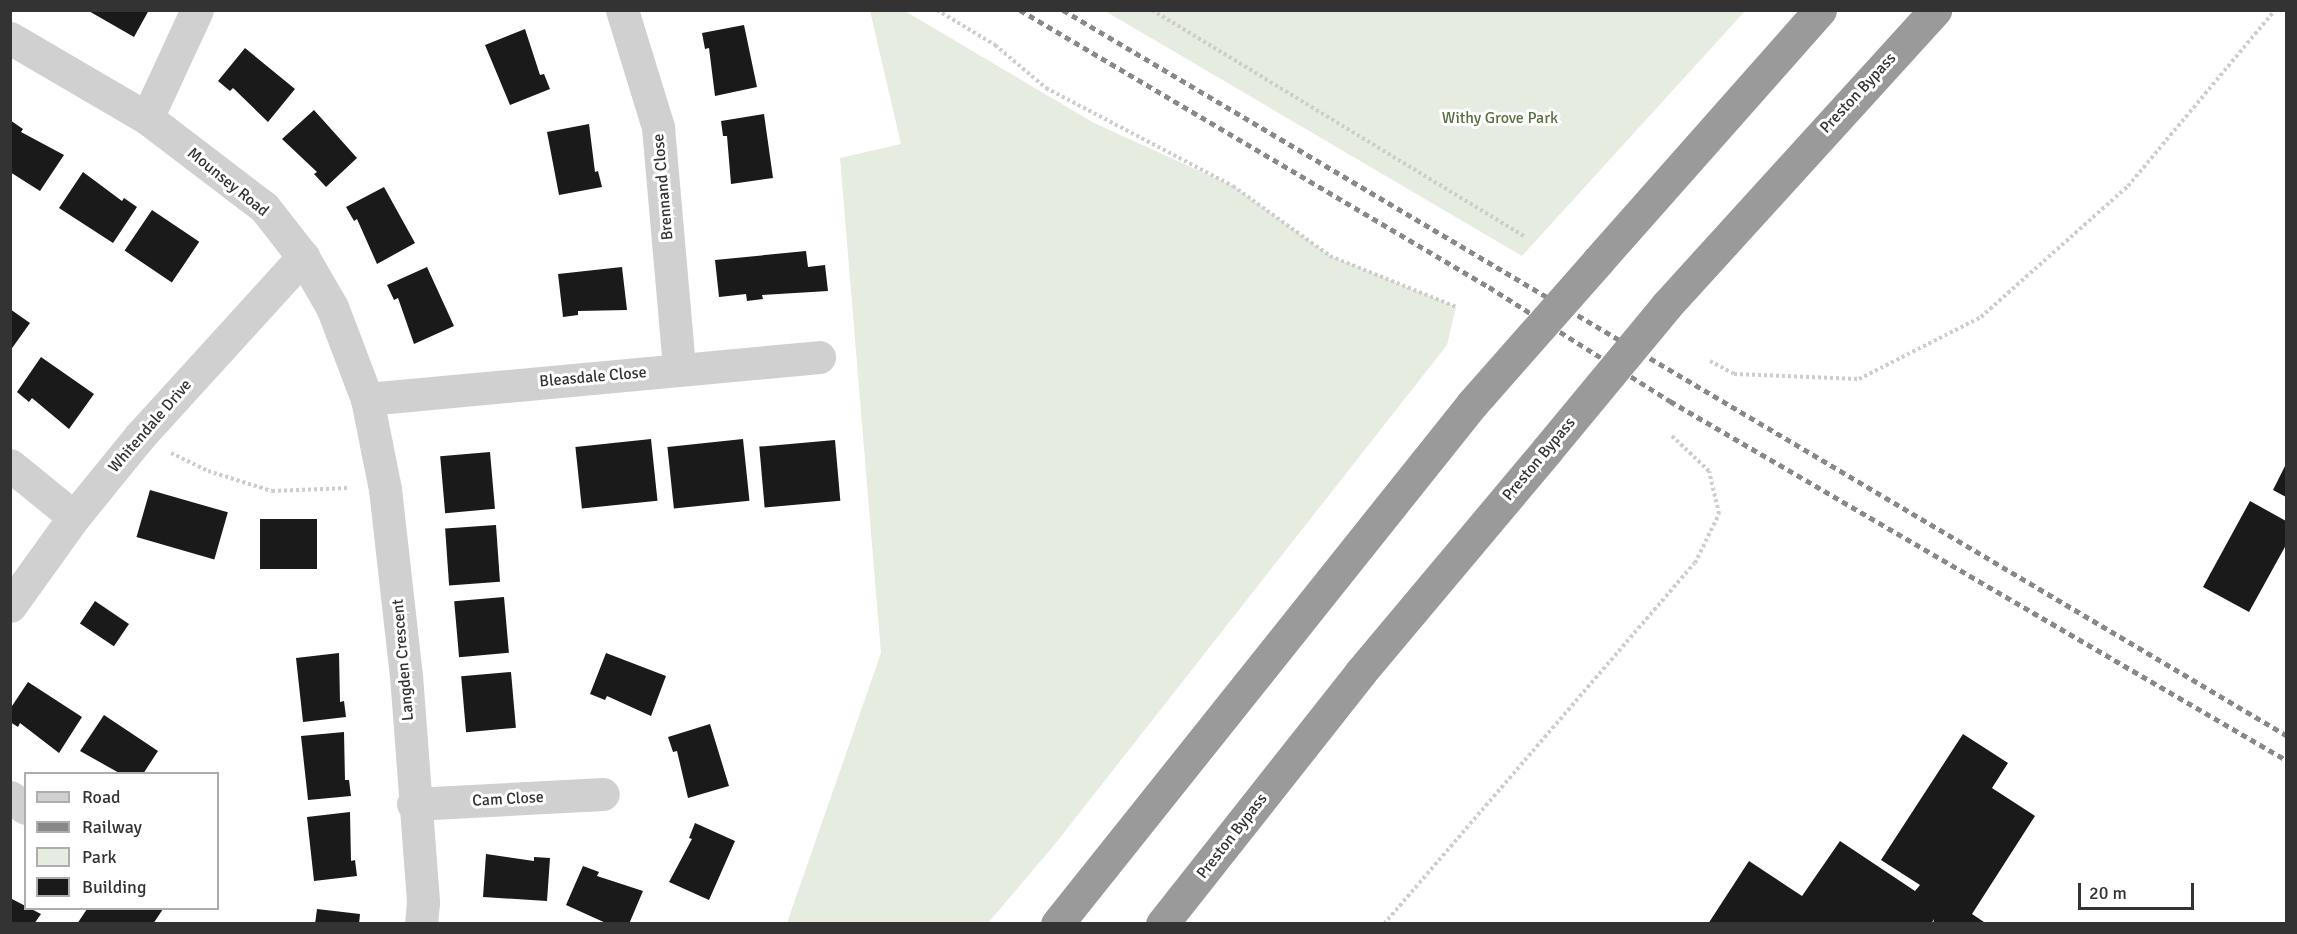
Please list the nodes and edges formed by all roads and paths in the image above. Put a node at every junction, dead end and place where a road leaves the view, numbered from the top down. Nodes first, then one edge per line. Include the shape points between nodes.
1 (197, 10) edge
2 (622, 10) edge
3 (937, 10) edge
4 (1152, 10) edge
5 (1820, 10) edge
6 (1935, 10) edge
7 (2275, 10) edge
8 (10, 38) edge
9 (147, 118) junction
10 (1525, 237) dead end
11 (303, 257) junction
12 (1456, 307) dead end
13 (819, 357) dead end
14 (1710, 362) dead end
15 (679, 369) junction
16 (367, 399) junction
17 (1672, 436) dead end
18 (140, 437) junction
19 (10, 465) edge
20 (385, 489) junction
21 (74, 517) junction
22 (10, 606) edge
23 (603, 794) dead end
24 (10, 797) edge
25 (413, 804) junction
26 (24, 807) edge
27 (421, 924) edge
28 (1057, 924) edge
29 (1162, 924) edge
30 (1383, 924) edge

1 - 9 street
2 - 15 street, Brennand Close via 658,127
3 - 12 path via 996,45 1046,88 1233,186 1330,256
4 - 10 path
5 - 28 highway, bridge via 1473,404
6 - 29 highway, Preston Bypass, bridge via 1666,306 1360,673
7 - 14 path via 2128,186 1981,317 1859,379 1734,374
8 - 9 street, Mounsey Road
9 - 11 street, Mounsey Road via 264,207
11 - 16 street, Mounsey Road via 332,307
11 - 18 street, Whitendale Drive
13 - 15 street, Bleasdale Close
15 - 16 street, Bleasdale Close
16 - 20 street, Langden Crescent
17 - 30 path via 1709,471 1719,514 1695,563
18 - 20 path via 208,471 272,491
18 - 21 street, Whitendale Drive
19 - 21 street
20 - 25 street, Langden Crescent via 406,675
21 - 22 street, Whitendale Drive
23 - 25 street, Cam Close
24 - 26 street
25 - 27 street, Langden Crescent via 423,902

